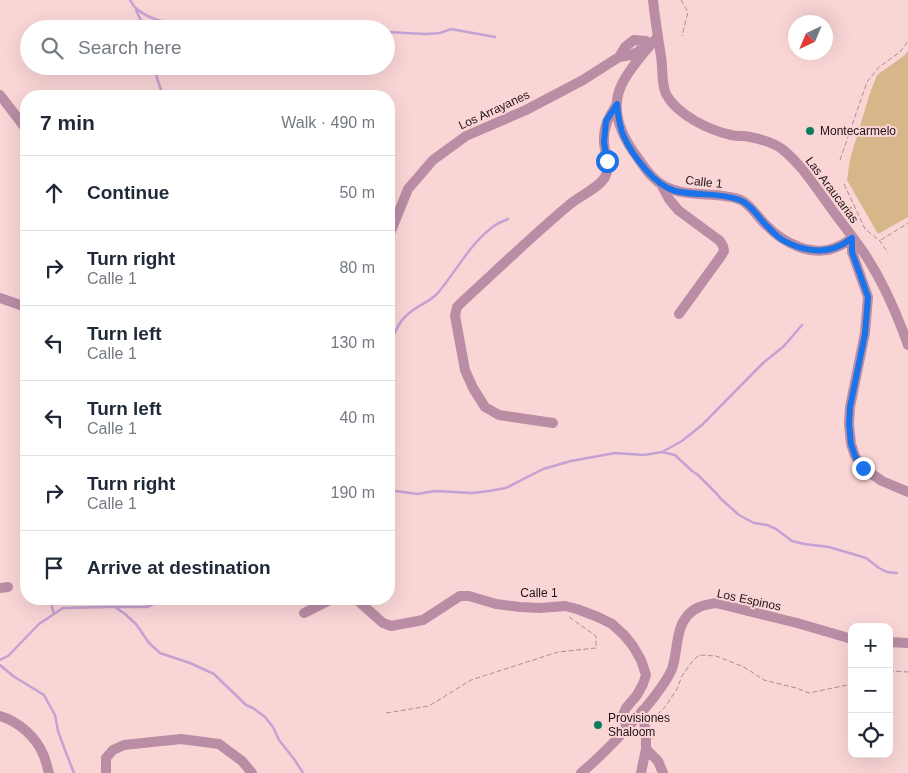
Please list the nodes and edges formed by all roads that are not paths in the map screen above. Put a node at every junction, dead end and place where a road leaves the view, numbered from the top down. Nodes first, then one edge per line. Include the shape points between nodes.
1 (653, 0) edge
2 (658, 34) junction
3 (0, 95) edge
4 (617, 104) junction
5 (20, 121) edge
6 (662, 186) junction
7 (395, 221) edge
8 (852, 238) junction
9 (0, 298) edge
10 (20, 305) edge
11 (678, 314) dead end
12 (908, 345) edge
13 (553, 424) dead end
14 (908, 492) edge
15 (320, 605) edge
16 (363, 605) edge
17 (304, 613) dead end
18 (848, 638) edge
19 (893, 642) edge
20 (908, 643) edge
21 (642, 712) junction
22 (0, 716) edge
23 (627, 729) junction
24 (646, 749) junction
25 (49, 773) edge
26 (106, 773) edge
27 (252, 773) edge
28 (581, 773) edge
29 (641, 773) edge
30 (662, 773) edge

1 - 2 street, Las Araucarias
2 - 4 street via 630,70 621,86
2 - 7 street, Los Arrayanes via 646,41 639,51 619,57 526,110 466,136 433,160 408,189
2 - 8 street, Las Araucarias via 663,83 672,103 686,116 718,132 749,136 780,147 805,173
3 - 5 street
4 - 6 street via 624,137 649,174
4 - 13 street via 606,121 604,142 608,171 604,179 543,227 457,307 455,316 465,370 485,407 499,415
6 - 8 street, Calle 1 via 675,191 741,200 780,238 793,245 821,251 838,247
6 - 11 street via 678,210 720,242 724,251
8 - 12 street, Las Araucarias via 875,271
8 - 14 street via 852,252 868,297 865,334 850,407 851,444 863,468 882,481
9 - 10 street
15 - 17 street
16 - 23 street, Calle 1 via 391,626 423,620 460,596 496,604 540,608 565,606 598,617 612,624 628,640 646,675 623,715
18 - 21 street, Los Espinos via 716,603 703,605 687,616 681,627 672,669
19 - 20 street
21 - 23 street, Los Espinos
21 - 24 street
22 - 25 street via 19,725 31,736 43,753
23 - 28 street, Los Espinos
24 - 29 street
24 - 30 street via 658,761
26 - 27 street via 106,758 124,745 182,739 219,744

